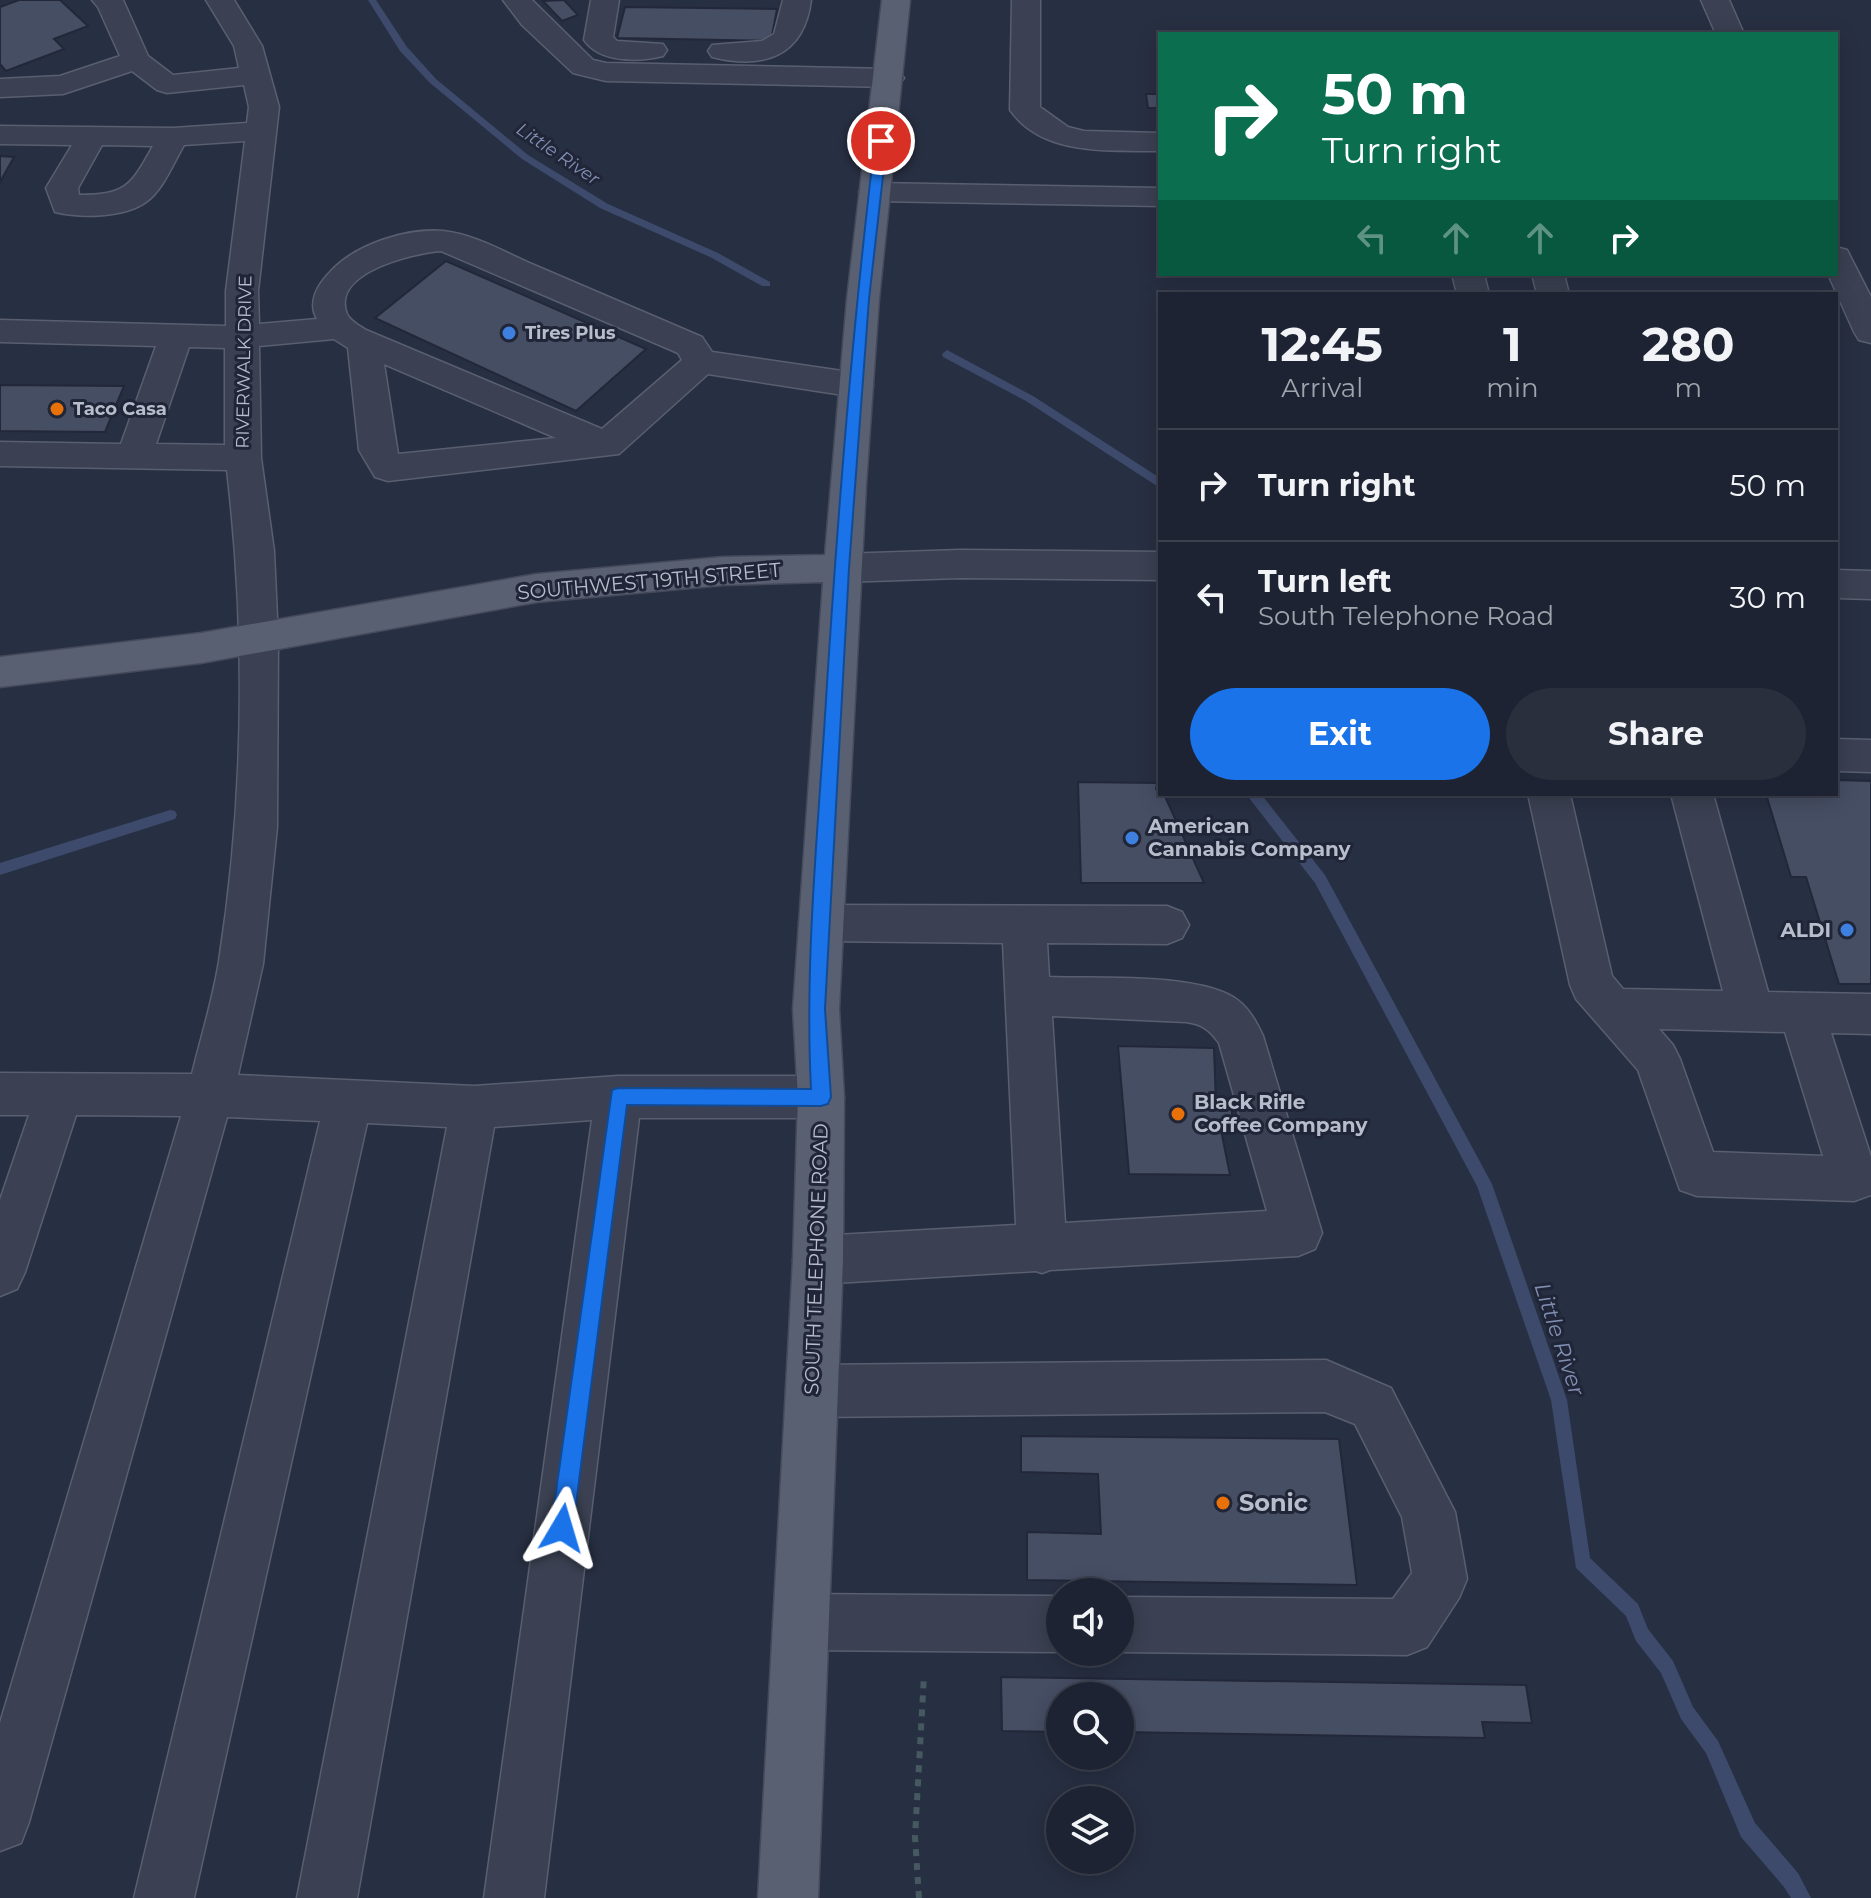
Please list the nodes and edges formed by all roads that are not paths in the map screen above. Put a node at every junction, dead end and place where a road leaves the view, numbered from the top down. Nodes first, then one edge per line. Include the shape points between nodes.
1 (106, 0) edge
2 (220, 0) edge
3 (491, 0) edge
4 (517, 0) edge
5 (797, 0) edge
6 (896, 0) edge
7 (1026, 0) edge
8 (1045, 0) edge
9 (1715, 0) edge
10 (600, 2) edge
11 (1729, 32) edge
12 (136, 60) junction
13 (781, 71) junction
14 (258, 75) junction
15 (888, 83) junction
16 (0, 88) edge
17 (732, 101) dead end
18 (1043, 123) junction
19 (1158, 126) edge
20 (263, 131) junction
21 (0, 135) edge
22 (93, 135) junction
23 (173, 137) junction
24 (1158, 142) edge
25 (1158, 154) edge
26 (875, 192) junction
27 (1158, 197) edge
28 (1838, 263) edge
29 (1856, 316) edge
30 (0, 331) edge
31 (177, 334) junction
32 (350, 335) junction
33 (242, 337) junction
34 (695, 354) junction
35 (856, 385) junction
36 (606, 445) junction
37 (0, 454) edge
38 (134, 456) junction
39 (243, 458) junction
40 (1158, 566) edge
41 (842, 568) junction
42 (1838, 584) edge
43 (1871, 585) edge
44 (259, 639) junction
45 (0, 672) edge
46 (1838, 755) edge
47 (1871, 756) edge
48 (1549, 796) edge
49 (1693, 796) edge
50 (821, 923) junction
51 (1024, 924) junction
52 (1167, 925) dead end
53 (1028, 996) junction
54 (1612, 1008) junction
55 (1751, 1011) junction
56 (1802, 1012) junction
57 (1871, 1014) edge
58 (0, 1094) edge
59 (60, 1094) junction
60 (210, 1095) junction
61 (618, 1097) junction
62 (821, 1097) junction
63 (348, 1102) junction
64 (474, 1107) junction
65 (1042, 1250) junction
66 (818, 1260) junction
67 (0, 1272) edge
68 (812, 1391) junction
69 (801, 1622) junction
70 (1046, 1624) edge
71 (1134, 1625) edge
72 (0, 1822) edge
73 (164, 1898) edge
74 (327, 1898) edge
75 (514, 1898) edge
76 (788, 1898) edge

1 - 12 street
2 - 14 street, RIVERWALK DRIVE via 248,46
3 - 13 street via 526,37 583,79 669,85
4 - 13 street via 583,67 606,72
5 - 13 street
6 - 15 main road, SOUTH TELEPHONE ROAD
7 - 18 street via 1025,110
8 - 19 street via 1049,103 1069,123
9 - 11 street
10 - 13 street via 598,40 610,49
12 - 14 street via 167,84
12 - 16 street via 63,85
13 - 15 street via 795,86
13 - 17 street
14 - 20 street, RIVERWALK DRIVE
15 - 26 main road, SOUTH TELEPHONE ROAD
18 - 24 street via 1083,140
18 - 25 street via 1064,145 1099,153
20 - 23 street
20 - 33 street, RIVERWALK DRIVE via 242,291
21 - 22 street
22 - 23 street
22 - 23 street via 62,188 66,205 115,206 140,195
26 - 27 street
26 - 35 main road, SOUTH TELEPHONE ROAD
28 - 29 street
30 - 31 street
31 - 33 street
31 - 38 street
32 - 33 street
32 - 34 street via 326,310 337,283 387,250 443,241
32 - 36 street
32 - 36 street via 377,450 388,468
33 - 39 street, RIVERWALK DRIVE
34 - 35 street
34 - 36 street
35 - 41 main road, SOUTH TELEPHONE ROAD
37 - 38 street
38 - 39 street
39 - 44 street, RIVERWALK DRIVE
40 - 41 street, SOUTHWEST 19TH STREET
41 - 44 main road, SOUTHWEST 19TH STREET via 723,571 537,588
41 - 50 main road, SOUTH TELEPHONE ROAD
42 - 43 street
44 - 45 main road, SOUTHWEST 19TH STREET
44 - 60 street, RIVERWALK DRIVE via 256,827 241,964
46 - 47 street
48 - 54 street via 1592,985
49 - 55 street
50 - 51 street
50 - 62 main road, SOUTH TELEPHONE ROAD via 816,1009
51 - 52 street
51 - 53 street
53 - 65 street
53 - 65 street via 1186,1002 1210,1005 1229,1017 1240,1036 1298,1233
54 - 55 street
54 - 56 street via 1657,1059 1697,1174 1854,1179
55 - 56 street
56 - 57 street
58 - 59 street
59 - 60 street
59 - 67 street
60 - 63 street
60 - 72 street, RIVERWALK DRIVE
61 - 62 street
61 - 64 street
61 - 75 street
62 - 66 main road, SOUTH TELEPHONE ROAD
63 - 64 street
63 - 73 street
64 - 74 street
65 - 66 street
66 - 68 main road, SOUTH TELEPHONE ROAD
68 - 69 main road, SOUTH TELEPHONE ROAD
68 - 71 street via 1326,1386 1373,1406 1428,1512 1440,1579 1407,1627
69 - 70 street
69 - 76 main road, SOUTH TELEPHONE ROAD

